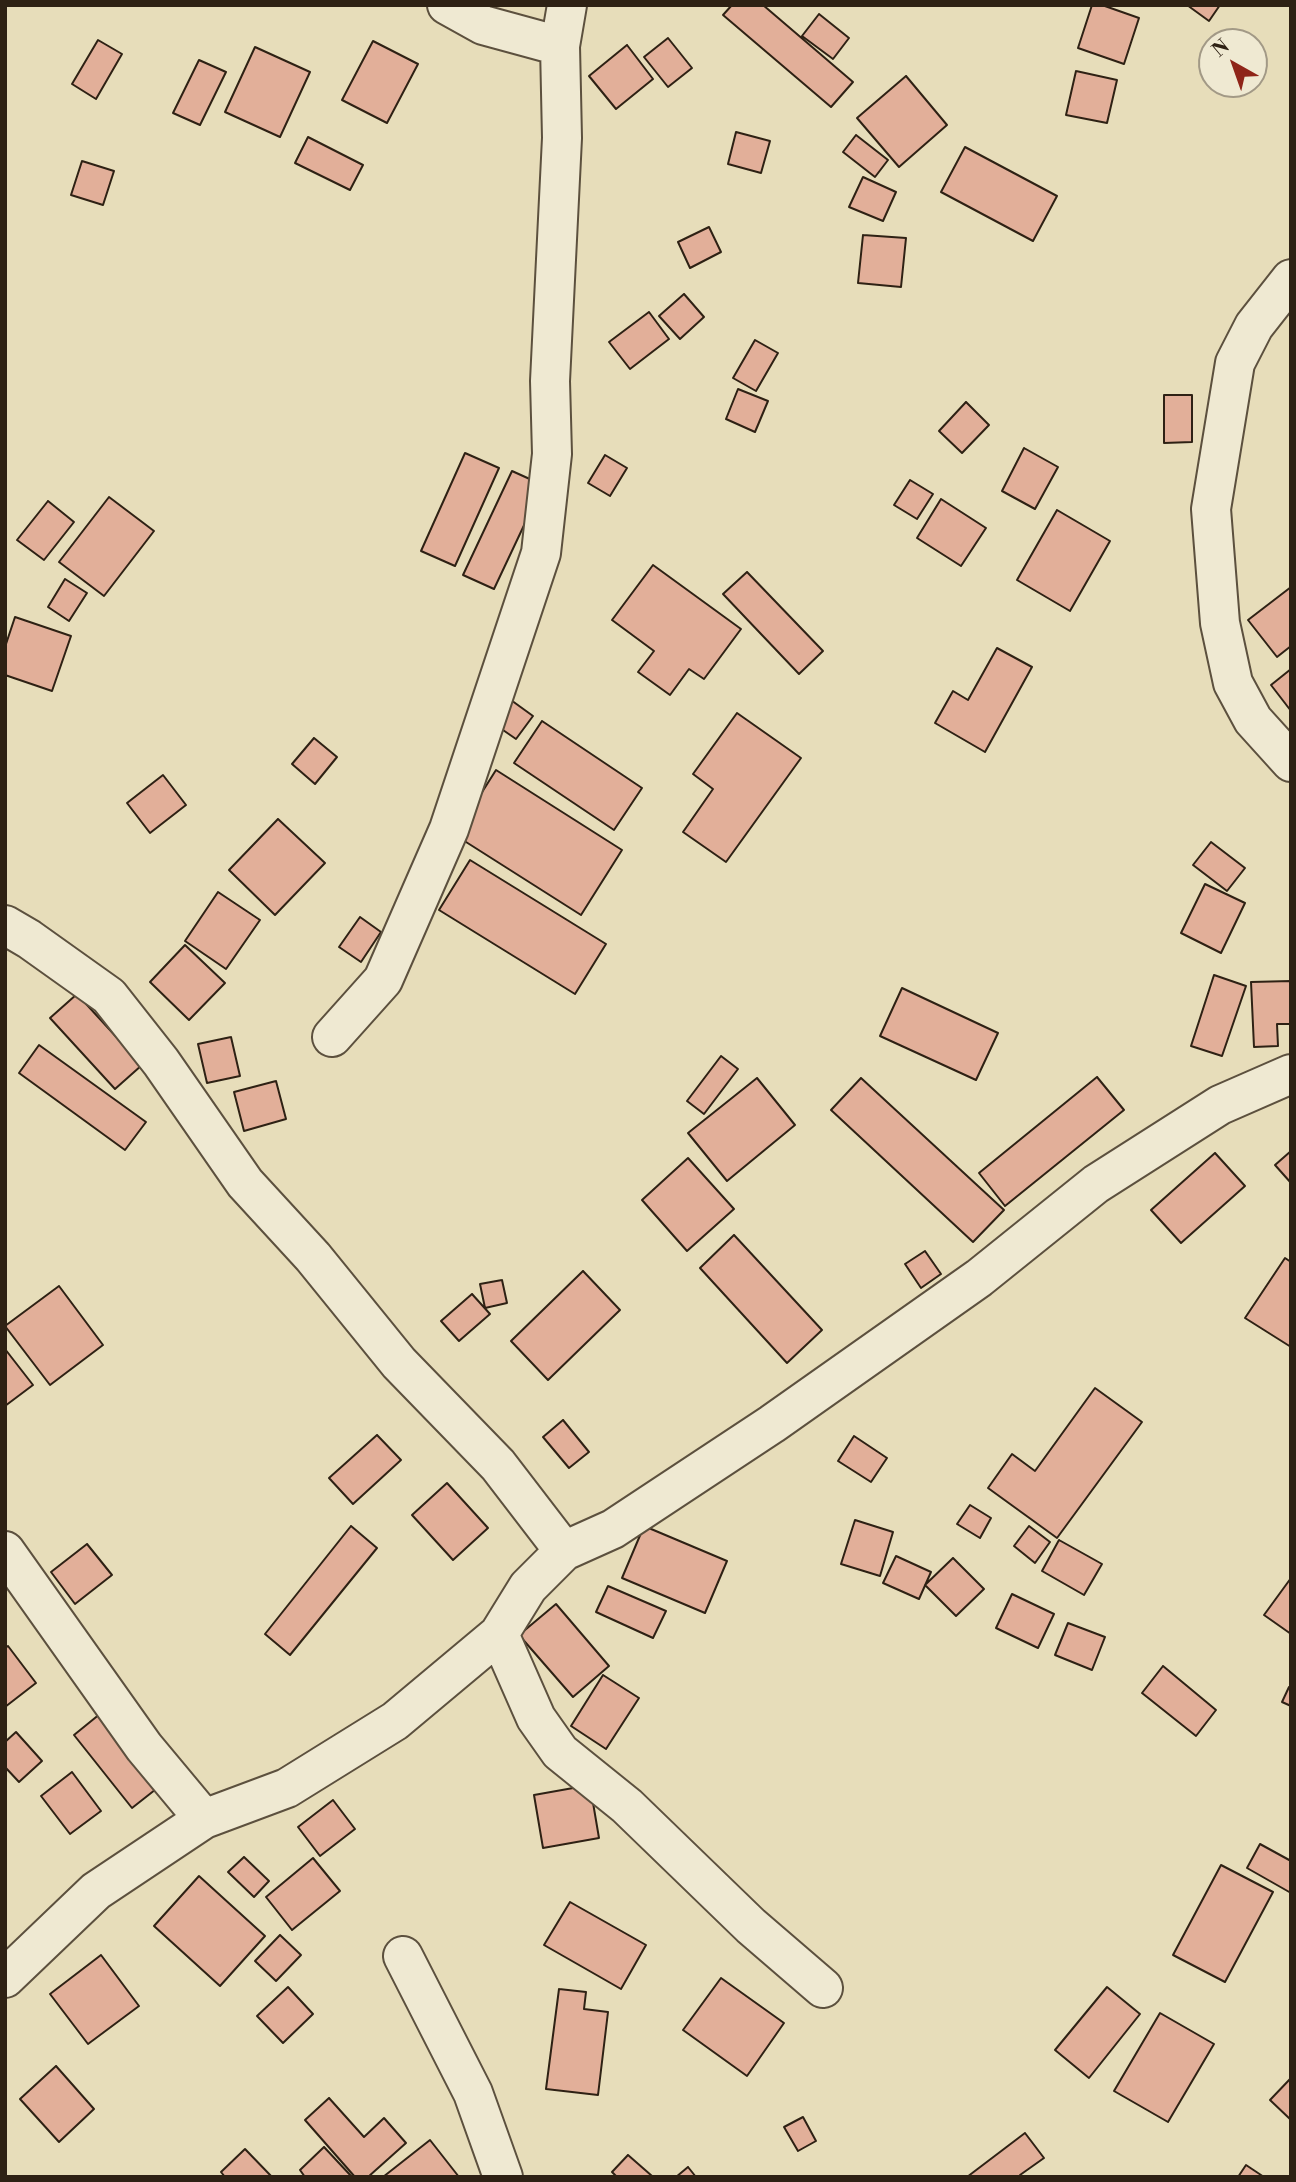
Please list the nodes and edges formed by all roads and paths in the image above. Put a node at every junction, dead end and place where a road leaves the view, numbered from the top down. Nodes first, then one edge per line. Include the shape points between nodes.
1 (447, 5) edge
2 (567, 5) edge
3 (560, 46) junction
4 (1291, 279) edge
5 (1291, 762) edge
6 (5, 925) edge
7 (332, 1037) dead end
8 (1291, 1074) edge
9 (564, 1551) junction
10 (5, 1552) edge
11 (499, 1634) junction
12 (204, 1819) junction
13 (403, 1956) dead end
14 (5, 1978) edge
15 (823, 1988) dead end
16 (503, 2177) edge

1 - 3 street via 483,25
2 - 3 street
3 - 7 street via 562,138 550,380 552,454 541,553 444,841 383,980
4 - 5 street via 1254,326 1235,363 1211,509 1220,623 1233,683 1253,720
6 - 9 street via 110,996 245,1183 313,1257 399,1363 498,1465
8 - 9 street via 1220,1105 1096,1184 979,1278 772,1424 612,1529
9 - 11 street via 528,1587
10 - 12 street via 144,1747
11 - 12 street via 384,1728 287,1788
11 - 15 street via 536,1718 560,1752 627,1806 751,1926
12 - 14 street via 96,1891
13 - 16 street via 473,2093

